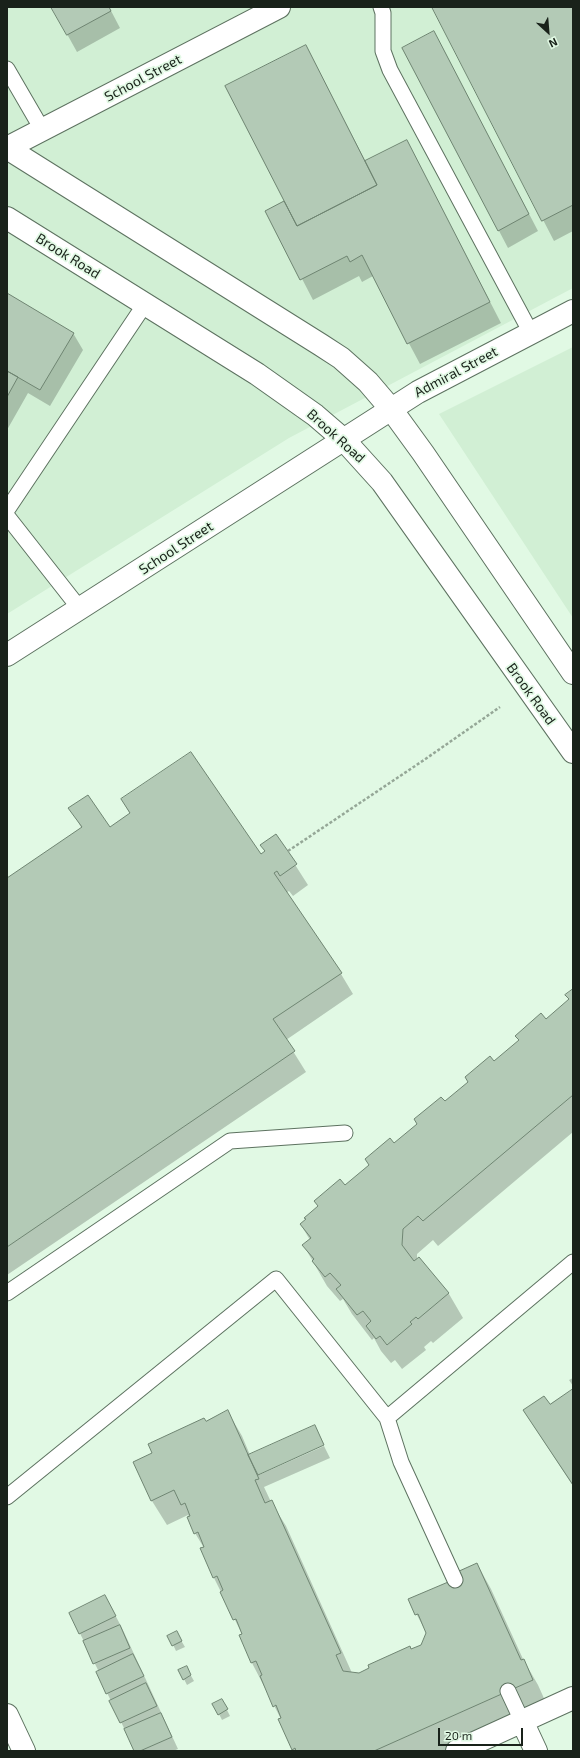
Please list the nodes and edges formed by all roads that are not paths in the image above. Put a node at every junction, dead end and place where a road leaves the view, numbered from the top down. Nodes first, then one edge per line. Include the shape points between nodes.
1 (279, 7) edge
2 (381, 7) edge
3 (7, 69) edge
4 (43, 130) junction
5 (7, 148) edge
6 (7, 218) edge
7 (144, 304) junction
8 (573, 311) edge
9 (530, 333) junction
10 (391, 409) junction
11 (344, 440) junction
12 (7, 510) edge
13 (7, 516) edge
14 (80, 609) junction
15 (7, 655) edge
16 (573, 673) edge
17 (573, 752) edge
18 (345, 1133) dead end
19 (573, 1262) edge
20 (7, 1293) edge
21 (387, 1418) junction
22 (7, 1497) edge
23 (455, 1580) dead end
24 (508, 1691) dead end
25 (573, 1698) edge
26 (7, 1715) edge
27 (522, 1721) junction
28 (24, 1751) edge
29 (458, 1751) edge
30 (536, 1751) edge

1 - 4 main road, School Street
2 - 9 lane via 383,51 390,70
3 - 4 lane
4 - 5 main road, School Street
5 - 10 main road via 341,358 368,382
6 - 7 main road, Brook Road
7 - 11 main road, Brook Road via 258,374 315,415
7 - 12 lane
8 - 9 main road, Admiral Street
9 - 10 main road, Admiral Street via 445,377
10 - 11 main road, Admiral Street
10 - 16 main road
11 - 14 main road, School Street
11 - 17 main road, Brook Road via 382,482
13 - 14 lane
14 - 15 main road, School Street
18 - 20 lane via 230,1141
19 - 21 lane
21 - 22 lane via 276,1279
21 - 23 lane via 401,1462
24 - 27 lane
25 - 27 main road
26 - 28 main road
27 - 29 main road
27 - 30 main road

